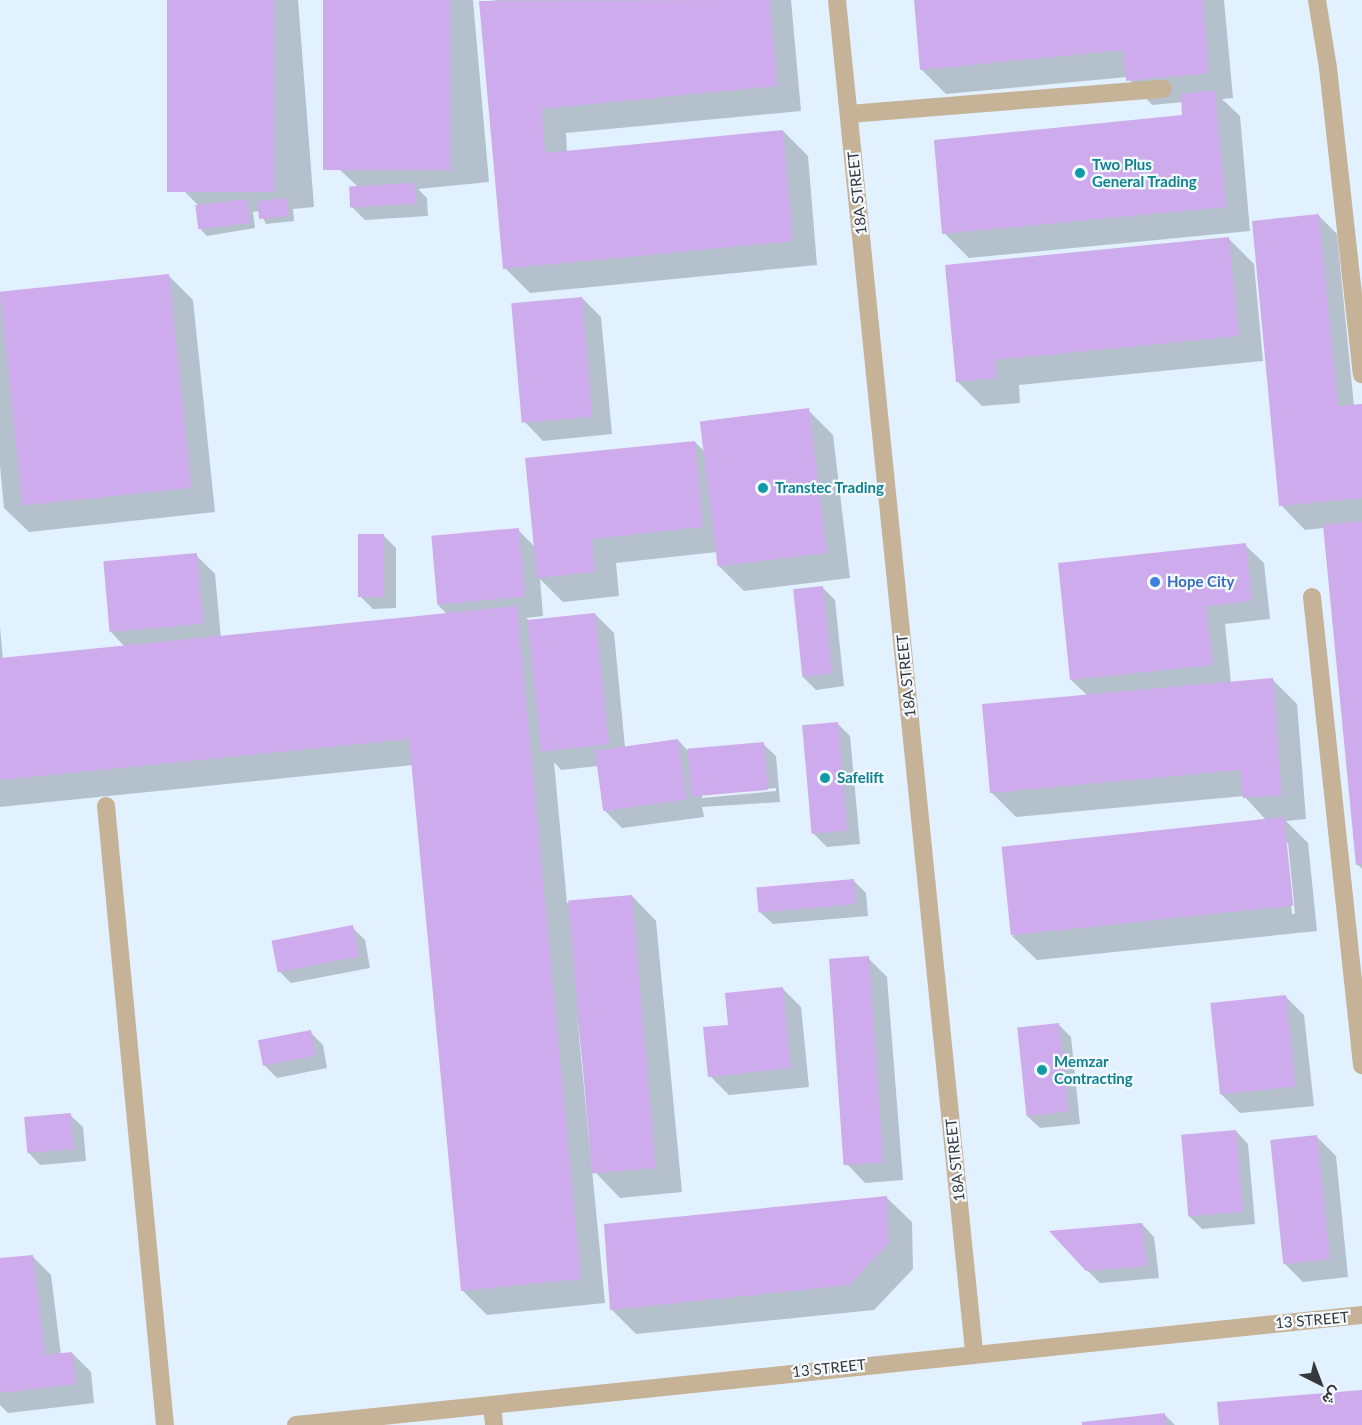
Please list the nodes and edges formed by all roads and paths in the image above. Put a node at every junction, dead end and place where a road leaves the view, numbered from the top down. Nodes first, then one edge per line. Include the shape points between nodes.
1 (837, 0) edge
2 (1317, 0) edge
3 (1163, 89) dead end
4 (849, 114) junction
5 (1362, 374) edge
6 (1312, 597) dead end
7 (106, 806) dead end
8 (1362, 1065) edge
9 (1362, 1315) edge
10 (974, 1352) junction
11 (492, 1405) junction
12 (165, 1425) edge
13 (296, 1425) edge
14 (494, 1425) edge

1 - 4 lane, 18A STREET
2 - 5 lane
3 - 4 lane
4 - 10 lane, 18A STREET
6 - 8 lane
7 - 12 lane
9 - 10 lane, 13 STREET
10 - 11 lane, 13 STREET
11 - 13 lane, 13 STREET
11 - 14 lane

